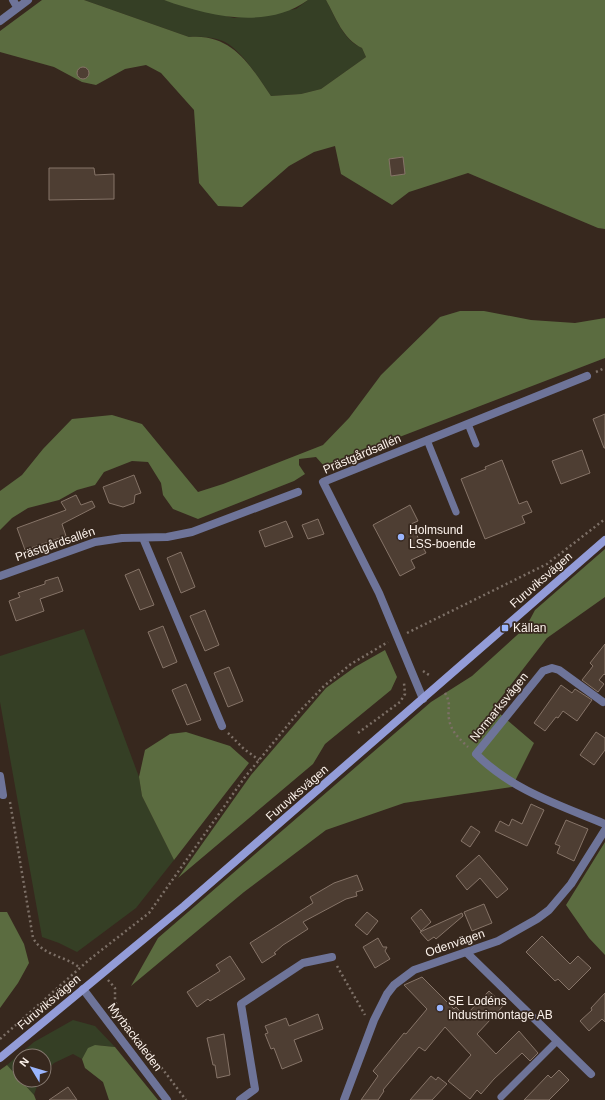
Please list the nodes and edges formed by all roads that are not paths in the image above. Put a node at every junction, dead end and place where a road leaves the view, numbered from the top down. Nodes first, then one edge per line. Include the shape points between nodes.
1 (28, 0) edge
2 (15, 4) edge
3 (0, 20) edge
4 (587, 376) dead end
5 (468, 424) junction
6 (427, 440) junction
7 (476, 444) dead end
8 (298, 492) dead end
9 (456, 512) dead end
10 (143, 538) junction
11 (605, 540) edge
12 (0, 576) edge
13 (423, 699) junction
14 (602, 702) dead end
15 (222, 726) road end
16 (0, 778) edge
17 (4, 795) road end
18 (605, 824) edge
19 (605, 830) edge
20 (468, 953) junction
21 (332, 957) road end
22 (83, 989) junction
23 (557, 1041) junction
24 (0, 1058) edge
25 (591, 1074) dead end
26 (501, 1097) dead end
27 (346, 1099) edge
28 (167, 1100) edge
29 (240, 1100) edge

1 - 2 street
2 - 3 street
4 - 5 street, Prästgårdsallén
5 - 6 street, Prästgårdsallén
5 - 7 lane
6 - 9 lane
6 - 13 street, Prästgårdsallén via 323,482 379,593
8 - 10 street, Prästgårdsallén via 192,532
10 - 12 street, Prästgårdsallén via 95,542
10 - 15 street
11 - 13 main road, Furuviksvägen
13 - 22 main road, Furuviksvägen via 184,906
14 - 18 street, Normarksvägen via 559,670 547,669 476,754 502,777 528,793
16 - 17 street
19 - 20 street, Odenvägen via 571,884 549,910 527,926
20 - 23 street
20 - 27 street, Odenvägen via 414,970 394,985 374,1020
21 - 29 street via 303,964 242,1004 255,1089
22 - 24 main road, Furuviksvägen
22 - 28 street, Myrbackaleden
23 - 25 street
23 - 26 lane

